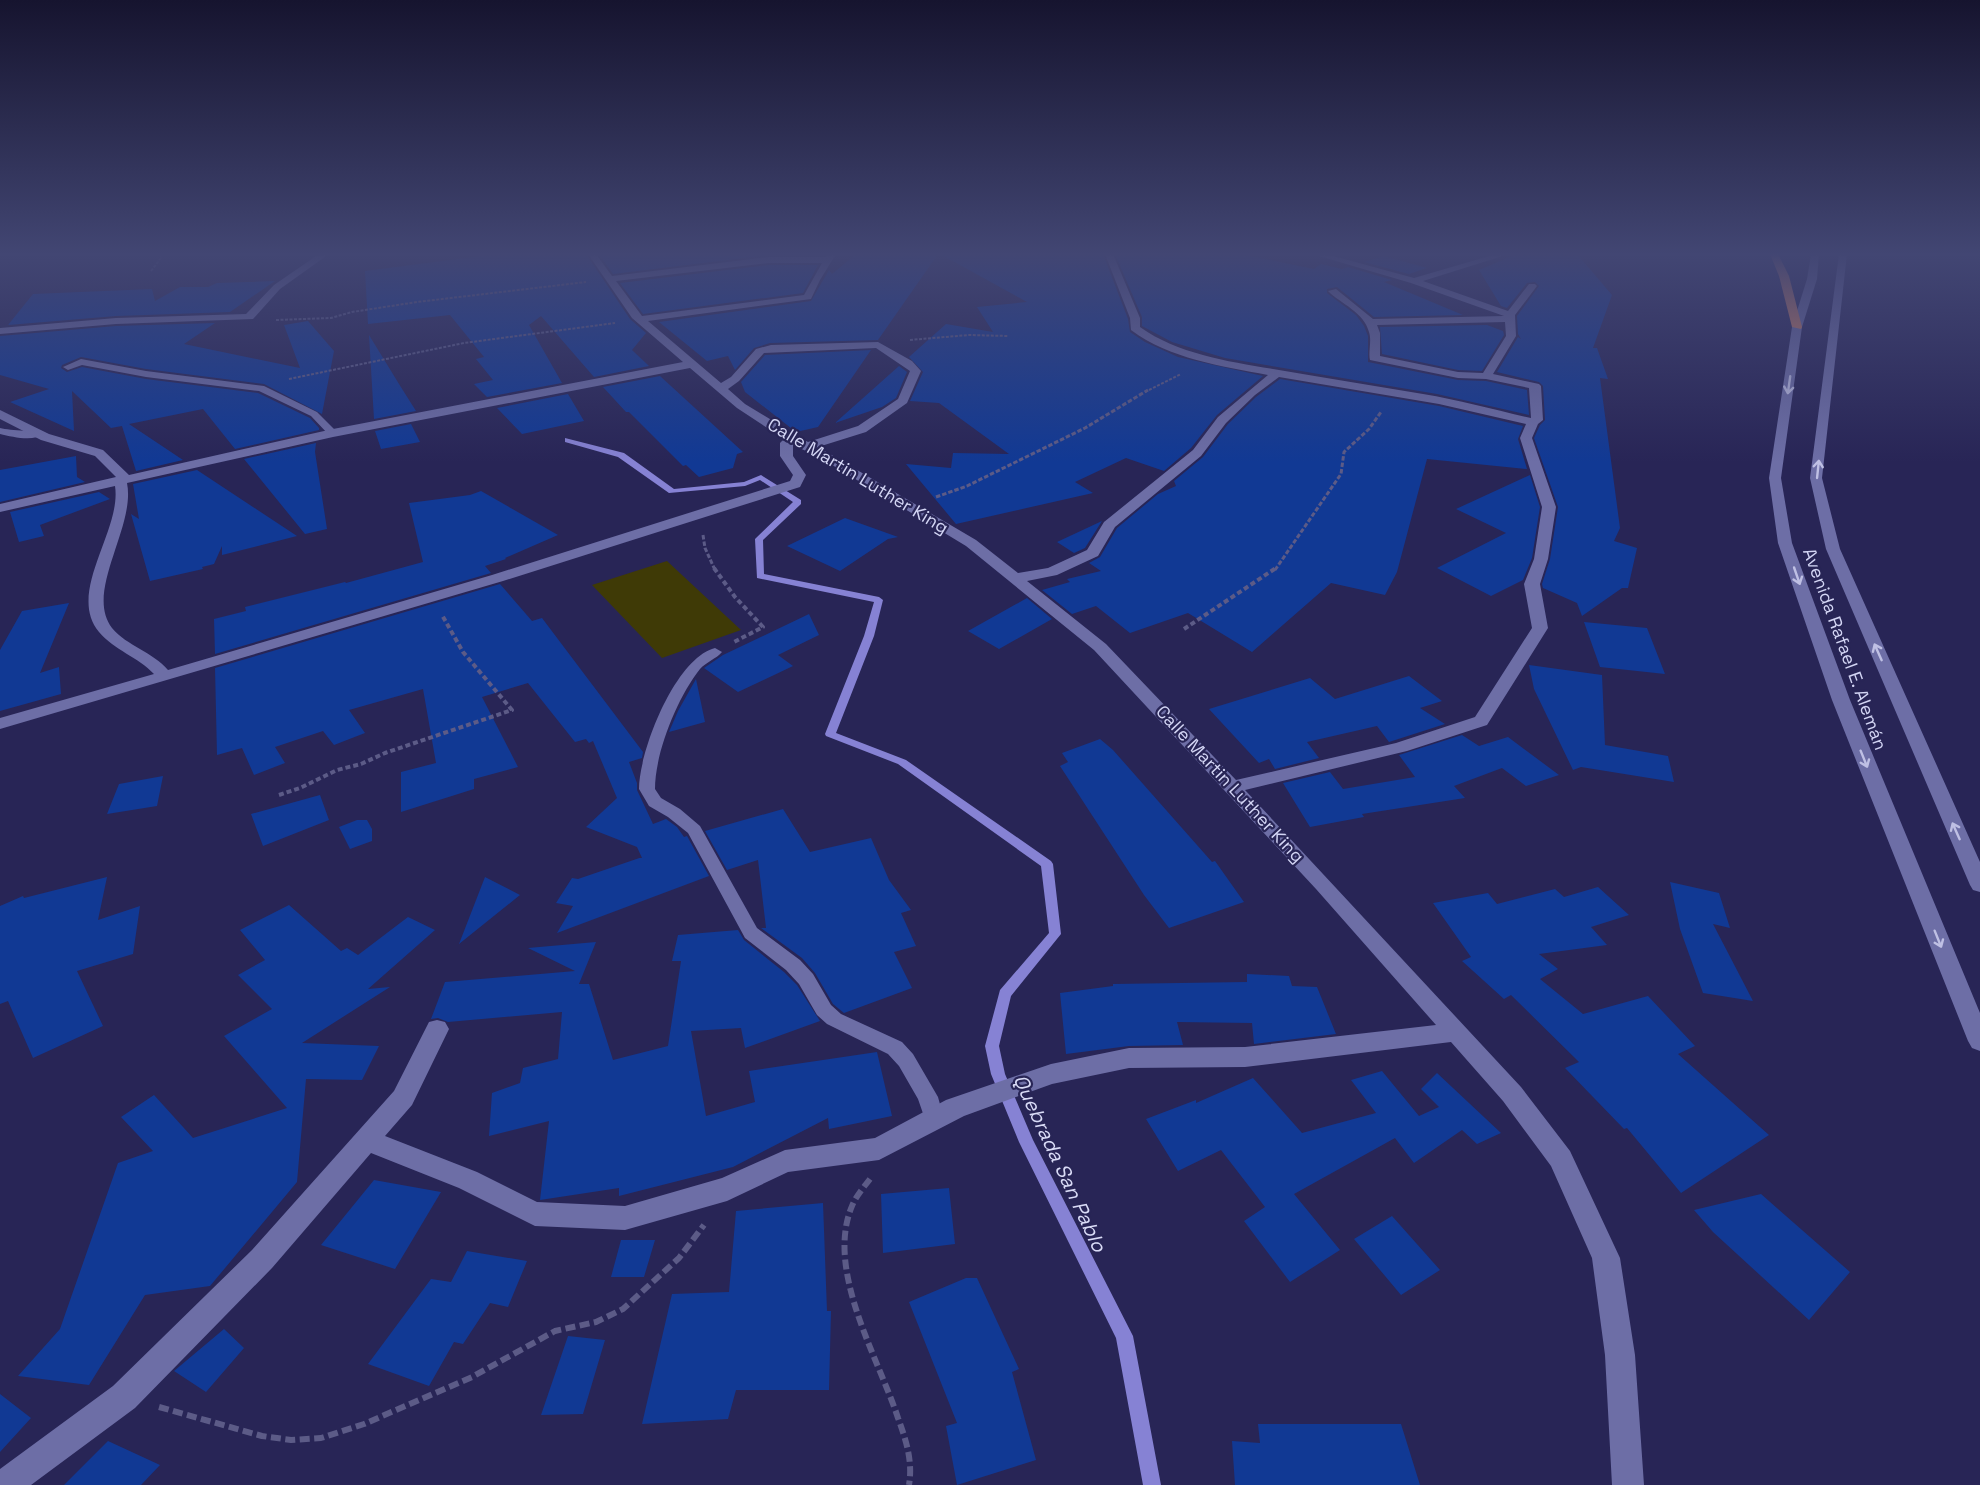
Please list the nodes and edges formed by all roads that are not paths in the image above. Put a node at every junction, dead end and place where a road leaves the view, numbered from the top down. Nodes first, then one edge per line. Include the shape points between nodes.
1 (80, 323) edge
2 (643, 323) edge
3 (1135, 323) edge
4 (1373, 323) edge
5 (1510, 323) edge
6 (1796, 323) edge
7 (1798, 323) edge
8 (1835, 323) edge
9 (1797, 327) junction
10 (0, 331) edge
11 (691, 364) junction
12 (68, 367) dead end
13 (1278, 373) junction
14 (1486, 376) junction
15 (721, 389) junction
16 (0, 414) edge
17 (1533, 422) junction
18 (0, 431) edge
19 (333, 433) junction
20 (39, 434) junction
21 (800, 443) junction
22 (123, 479) junction
23 (0, 508) edge
24 (1016, 578) junction
25 (715, 652) road end
26 (165, 676) junction
27 (0, 724) edge
28 (1232, 787) junction
29 (1980, 885) edge
30 (436, 1029) dead end
31 (1456, 1032) junction
32 (1980, 1041) edge
33 (934, 1119) junction
34 (366, 1140) junction
35 (5, 1485) edge
36 (1628, 1485) edge

1 - 10 street
2 - 11 street, Calle Martin Luther King
3 - 13 street via 1138,332 1155,342
4 - 14 street via 1377,341 1374,358 1458,375
5 - 14 street via 1511,336
6 - 9 highway
7 - 9 street, Avenida Rafael E. Alemán
29 -> 8 street, Avenida Rafael E. Alemán via 1833,549 1816,478
9 -> 32 street, Avenida Rafael E. Alemán via 1775,478 1785,543 1840,700
11 - 15 street, Calle Martin Luther King
11 - 19 street
12 - 19 lane via 81,362 268,391 314,414
13 - 17 street via 1336,386 1427,398
13 - 24 street via 1222,420 1197,453 1109,525 1093,553 1052,572
14 - 17 street via 1535,386
15 - 21 street, Calle Martin Luther King
15 - 21 street via 735,380 760,351 771,348 878,345 886,353 911,363 916,371 903,401 862,429
16 - 20 street
17 - 28 street via 1526,438 1550,507 1541,559 1532,584 1540,628 1481,721 1401,747
18 - 20 lane
19 - 22 street
20 - 22 street via 99,453
21 - 24 street, Calle Martin Luther King via 971,543
21 - 26 street via 786,443 785,447 788,461 800,475 795,484 702,516
22 - 23 street
22 - 26 street via 122,509 98,595 99,617 118,640 156,664
24 - 28 street, Calle Martin Luther King via 1100,647
25 - 33 lane via 696,664 667,710 655,740 647,789 655,802 684,819 694,830 751,933 793,964 824,1010 834,1019 895,1048 906,1060 928,1097
26 - 27 street
28 - 31 street, Calle Martin Luther King
30 - 34 street via 403,1098
31 - 33 street via 1245,1057 1129,1058 1051,1074 976,1099
31 - 36 street, Calle Martin Luther King via 1512,1094 1561,1159 1606,1258 1620,1355
33 - 34 street via 879,1149 785,1161 726,1189 625,1218 535,1214 468,1180
34 - 35 street via 262,1258 124,1396

